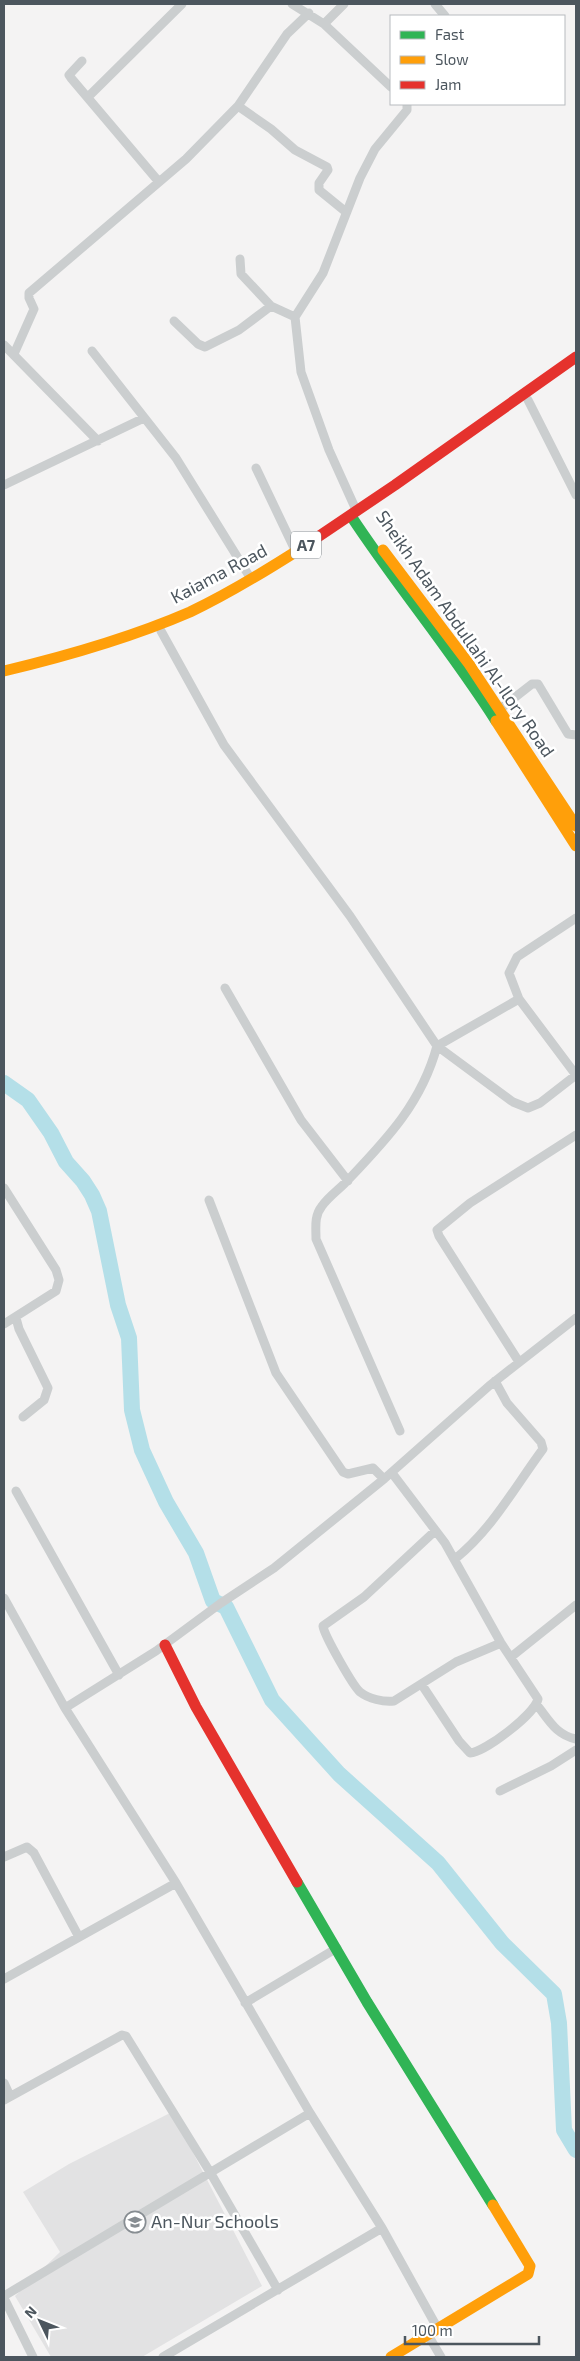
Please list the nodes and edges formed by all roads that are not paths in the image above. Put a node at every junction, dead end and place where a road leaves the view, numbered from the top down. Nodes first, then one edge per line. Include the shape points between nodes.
1 (182, 4) edge
2 (292, 4) edge
3 (344, 4) edge
4 (436, 4) edge
5 (309, 13) junction
6 (444, 15) edge
7 (324, 24) junction
8 (82, 61) dead end
9 (390, 86) edge
10 (88, 97) junction
11 (407, 105) edge
12 (238, 106) junction
13 (159, 182) junction
14 (346, 212) junction
15 (240, 260) dead end
16 (271, 306) junction
17 (295, 317) junction
18 (174, 321) dead end
19 (7, 350) edge
20 (92, 351) dead end
21 (576, 357) edge
22 (576, 366) edge
23 (528, 400) junction
24 (144, 418) junction
25 (98, 441) junction
26 (256, 468) dead end
27 (4, 485) edge
28 (576, 495) edge
29 (356, 517) junction
30 (296, 552) junction
31 (252, 579) junction
32 (161, 631) junction
33 (4, 671) edge
34 (4, 680) edge
35 (500, 709) junction
36 (576, 735) edge
37 (576, 826) edge
38 (576, 846) edge
39 (576, 918) edge
40 (225, 988) dead end
41 (519, 999) junction
42 (437, 1046) junction
43 (576, 1075) edge
44 (576, 1135) edge
45 (348, 1181) junction
46 (4, 1188) edge
47 (209, 1200) dead end
48 (16, 1318) junction
49 (576, 1318) edge
50 (4, 1324) edge
51 (519, 1362) junction
52 (495, 1381) junction
53 (24, 1417) dead end
54 (400, 1431) dead end
55 (392, 1472) junction
56 (384, 1479) junction
57 (16, 1490) dead end
58 (435, 1531) junction
59 (454, 1559) junction
60 (4, 1598) edge
61 (576, 1605) edge
62 (501, 1643) junction
63 (164, 1645) junction
64 (511, 1657) junction
65 (119, 1675) junction
66 (422, 1685) junction
67 (537, 1704) junction
68 (65, 1708) junction
69 (576, 1739) edge
70 (576, 1750) edge
71 (500, 1791) dead end
72 (4, 1857) edge
73 (176, 1883) junction
74 (79, 1936) junction
75 (337, 1948) junction
76 (4, 1979) edge
77 (246, 2003) junction
78 (4, 2083) edge
79 (7, 2098) edge
80 (310, 2113) junction
81 (210, 2172) junction
82 (382, 2228) junction
83 (278, 2290) junction
84 (4, 2297) edge
85 (433, 2332) junction
86 (33, 2357) edge
87 (163, 2357) edge
88 (391, 2357) edge
89 (441, 2357) edge

1 - 10 street
2 - 5 street
3 - 7 street
4 - 6 street
5 - 7 street
5 - 12 street via 288,34
7 - 9 street
8 - 10 street via 69,75
10 - 13 street
11 - 14 street via 407,110 375,149
12 - 13 street
12 - 14 street via 295,150 327,167 319,190
13 - 19 street via 29,293 34,309
14 - 17 street via 324,273
15 - 16 street via 241,274
16 - 17 street
16 - 18 street via 239,330 205,347
17 - 29 street via 301,372
19 - 25 street
20 - 24 street
21 - 29 main road, Kaiama Road / A7
22 - 23 main road, Kaiama Road / A7
23 - 28 street
23 - 29 main road, Kaiama Road / A7
24 - 25 street
24 - 31 street via 176,458
25 - 27 street
26 - 30 street
29 - 30 main road, Kaiama Road / A7
29 - 32 main road, Kaiama Road / A7 via 263,581
29 - 35 main road, Sheikh Adam Abdullahi Al-Ilory Road
29 - 38 main road, Sheikh Adam Abdullahi Al-Ilory Road via 385,567 464,671
30 - 31 main road, Kaiama Road / A7
31 - 33 main road, Kaiama Road / A7 via 150,628 44,662
32 - 34 main road, Kaiama Road / A7
32 - 42 street via 224,745 350,916
35 - 36 street via 532,684 538,684 568,734
35 - 37 main road, Sheikh Adam Abdullahi Al-Ilory Road
39 - 41 street via 517,957 509,974
40 - 45 street via 301,1120
41 - 42 street
41 - 43 street
42 - 43 street via 513,1102 528,1108 540,1103
42 - 45 street via 428,1074 411,1107
44 - 51 street via 470,1203 437,1230
45 - 54 street via 322,1206 316,1218 316,1239
46 - 48 street via 56,1270 59,1280 56,1291
47 - 56 street via 276,1373 344,1472 348,1474 373,1468
48 - 50 street
48 - 53 street via 48,1388 44,1400
49 - 51 street
51 - 52 street
52 - 55 street
52 - 59 street via 507,1403 541,1442 543,1449 489,1526
55 - 56 street
55 - 58 street
56 - 63 street via 274,1568
57 - 65 street
58 - 59 street
58 - 66 street via 364,1598 323,1626 360,1692 378,1700 394,1701
59 - 62 street
60 - 68 street
61 - 64 street
62 - 64 street
62 - 66 street via 456,1662
63 - 65 street
63 - 75 main road via 196,1707
64 - 67 street via 538,1699
65 - 68 street
66 - 67 street via 470,1753 519,1724
67 - 69 street via 556,1730
68 - 73 street
70 - 71 street
72 - 74 street via 27,1847 34,1853
73 - 74 street
73 - 77 street
74 - 76 street
75 - 77 street
75 - 85 main road via 403,2063 530,2266 523,2278
77 - 80 street
78 - 79 street
79 - 81 street via 122,2035 126,2036
80 - 81 street
80 - 82 street
81 - 83 street
81 - 84 street
82 - 83 street
82 - 85 street
83 - 87 street
84 - 86 street
85 - 88 main road
85 - 89 street

